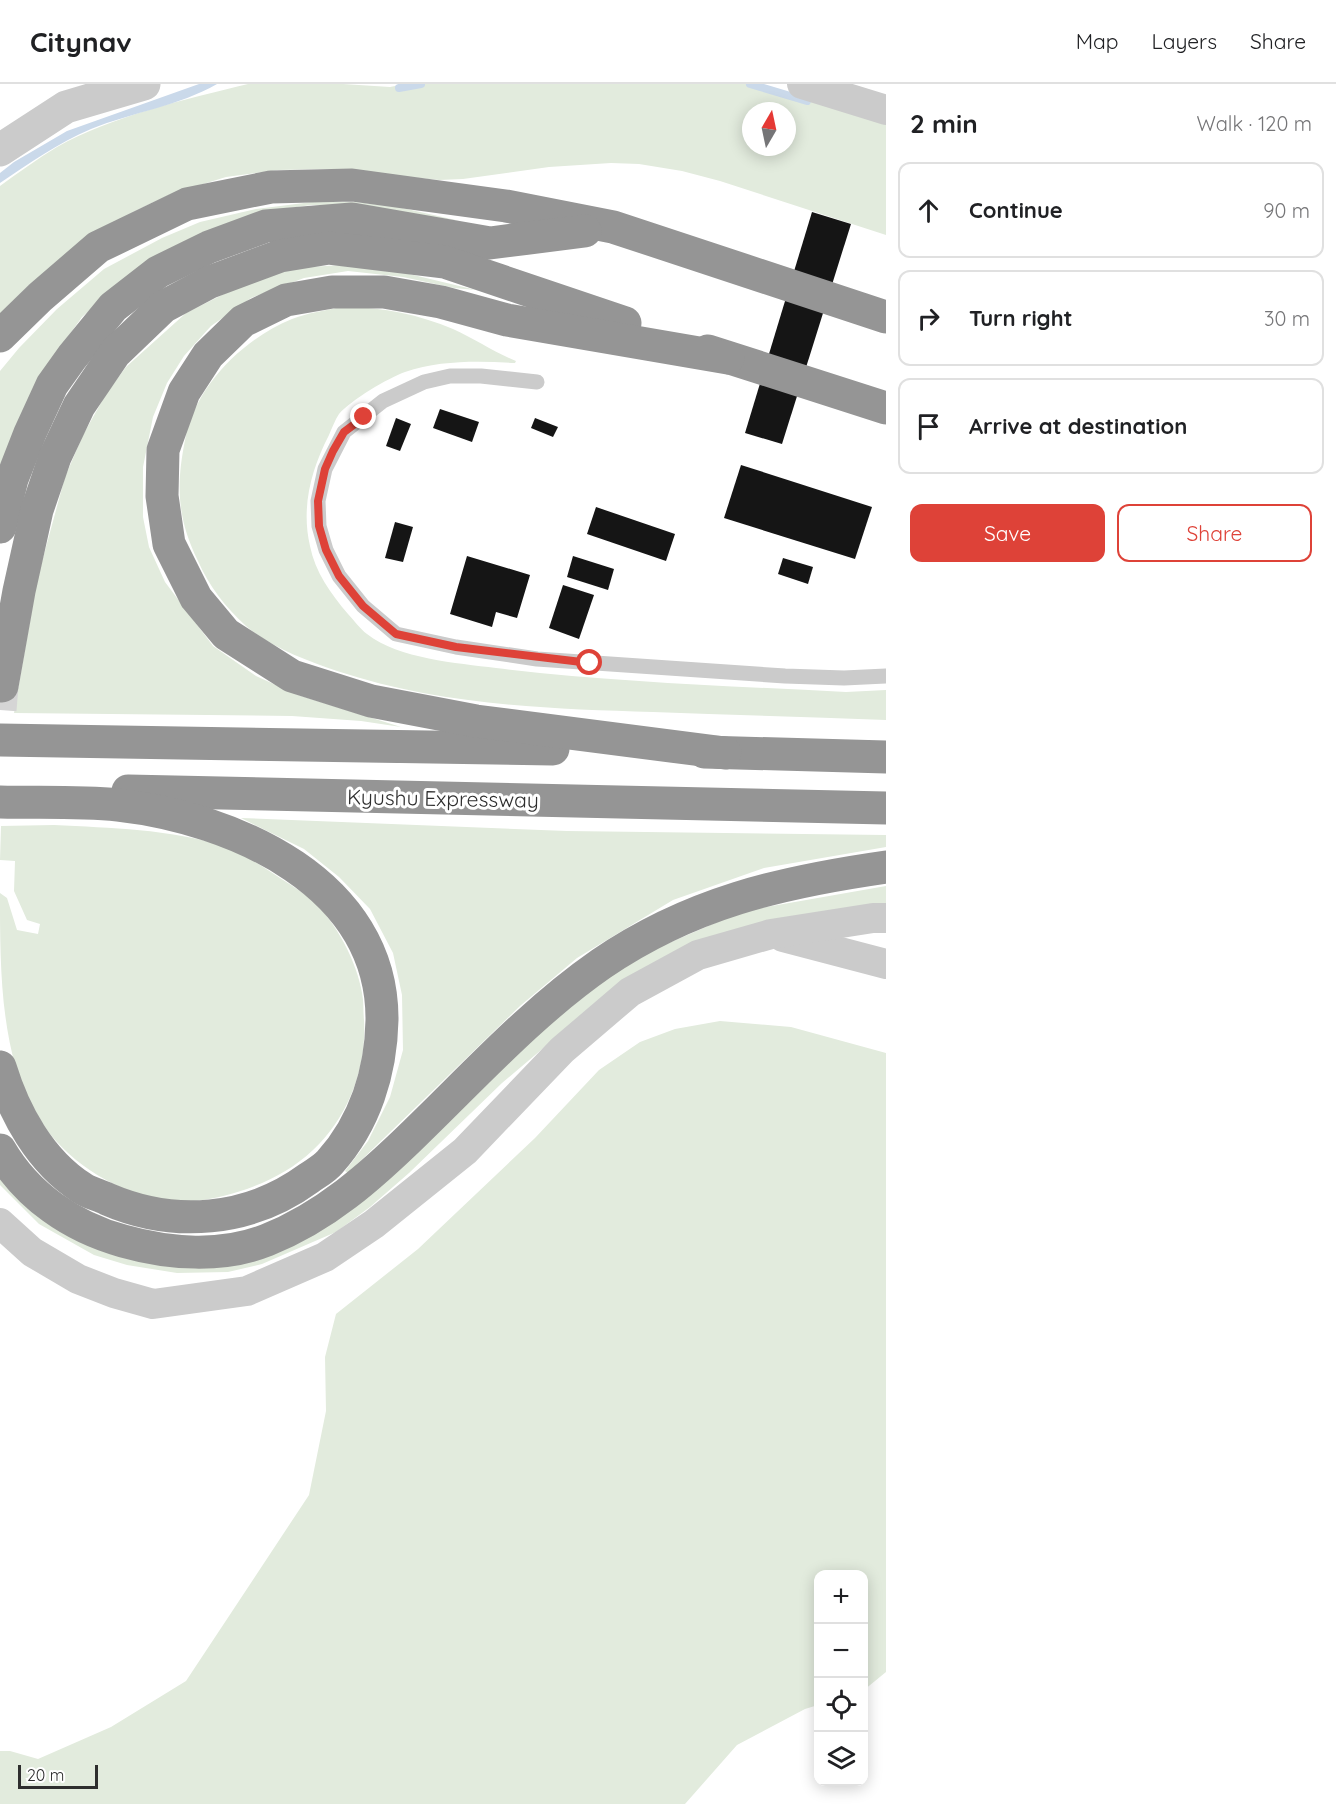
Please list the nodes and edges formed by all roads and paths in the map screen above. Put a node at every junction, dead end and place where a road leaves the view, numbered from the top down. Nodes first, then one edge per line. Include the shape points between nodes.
1 (144, 84) edge
2 (802, 84) edge
3 (886, 110) edge
4 (0, 150) edge
5 (613, 227) junction
6 (886, 317) edge
7 (0, 336) edge
8 (728, 358) junction
9 (537, 382) dead end
10 (882, 408) edge
11 (0, 527) edge
12 (886, 676) edge
13 (2, 686) dead end
14 (0, 740) edge
15 (725, 753) junction
16 (886, 757) edge
17 (0, 792) edge
18 (120, 798) junction
19 (0, 802) edge
20 (886, 808) edge
21 (886, 867) edge
22 (886, 918) edge
23 (771, 934) junction
24 (886, 964) edge
25 (0, 1067) edge
26 (0, 1150) edge
27 (0, 1223) edge

1 - 4 street via 66,107
2 - 3 street
5 - 6 highway
5 - 7 highway via 506,206 352,185 271,187 186,204 98,247
5 - 11 highway via 490,243 352,219 266,226 198,252 158,272 112,307 72,357 52,385 30,433 12,479
8 - 10 highway
8 - 13 highway via 445,262 329,248 280,256 210,282 163,307 115,353 79,406 55,457 37,510
8 - 15 highway via 507,320 384,292 332,292 286,300 243,321 208,356 184,392 163,450 162,496 169,544 196,598 226,634 292,676 370,701 476,721
9 - 12 lane via 450,376 424,382 383,401 344,432 325,469 318,501 319,526 339,576 363,606 396,634 456,647 590,663 774,675
14 - 15 highway
15 - 16 highway
17 - 18 highway, Kyushu Expressway
18 - 19 highway
18 - 20 highway, Kyushu Expressway
18 - 25 highway via 227,831 272,851 315,881 346,912 369,952 382,998 381,1045 371,1091 354,1131 329,1164 294,1189 254,1208 209,1217 167,1217 124,1206 82,1188 48,1159 24,1124
21 - 26 highway via 776,886 716,904 659,928 601,964 545,1007 370,1176 301,1225 265,1241 228,1250 190,1252 149,1248 108,1237 68,1219 34,1193
22 - 23 street
23 - 24 street
23 - 27 street via 698,956 630,992 562,1050 465,1151 374,1224 325,1257 247,1291 153,1304 78,1279 32,1252

